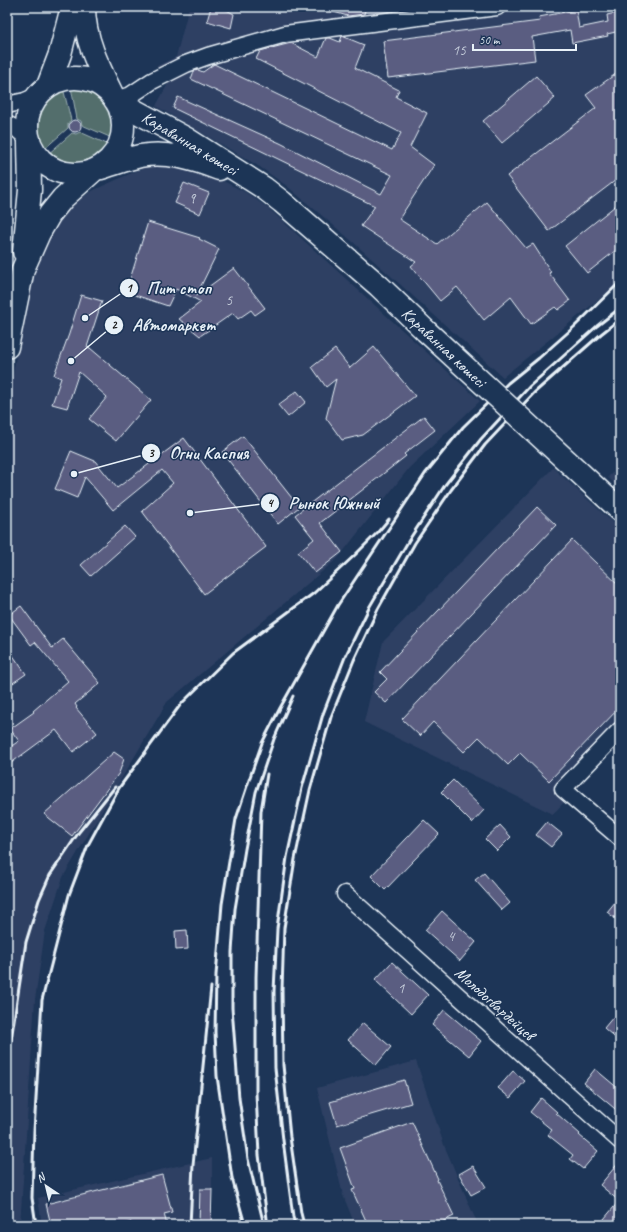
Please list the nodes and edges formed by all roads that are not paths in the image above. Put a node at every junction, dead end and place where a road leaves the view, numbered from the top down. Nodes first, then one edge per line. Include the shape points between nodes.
1 (497, 7) edge
2 (76, 8) edge
3 (43, 91) junction
4 (114, 98) junction
5 (7, 105) edge
6 (7, 124) edge
7 (28, 140) junction
8 (95, 170) junction
9 (264, 188) junction
10 (22, 269) junction
11 (7, 347) edge
12 (613, 503) edge
13 (620, 730) edge
14 (620, 838) edge
15 (345, 894) dead end
16 (620, 1141) edge

1 - 4 street via 285,34 186,64 131,95
2 - 3 main road via 60,54
2 - 4 main road via 99,68
3 - 4 main road via 65,79 83,78 100,85
3 - 5 street via 25,101
3 - 7 main road via 31,106 27,118
4 - 8 main road via 123,118 122,138 113,156
4 - 9 main road, Караванная көшесі via 187,139
6 - 7 street
7 - 8 main road via 33,151 46,166 64,174 74,175
7 - 10 main road via 30,190
8 - 9 main road, Караванная көшесі via 140,156 165,154 201,162
8 - 10 main road via 70,191 50,214
9 - 12 main road, Караванная көшесі, bridge via 379,286
10 - 11 main road
13 - 14 street via 563,789
15 - 16 street, Молодогвардейцев

